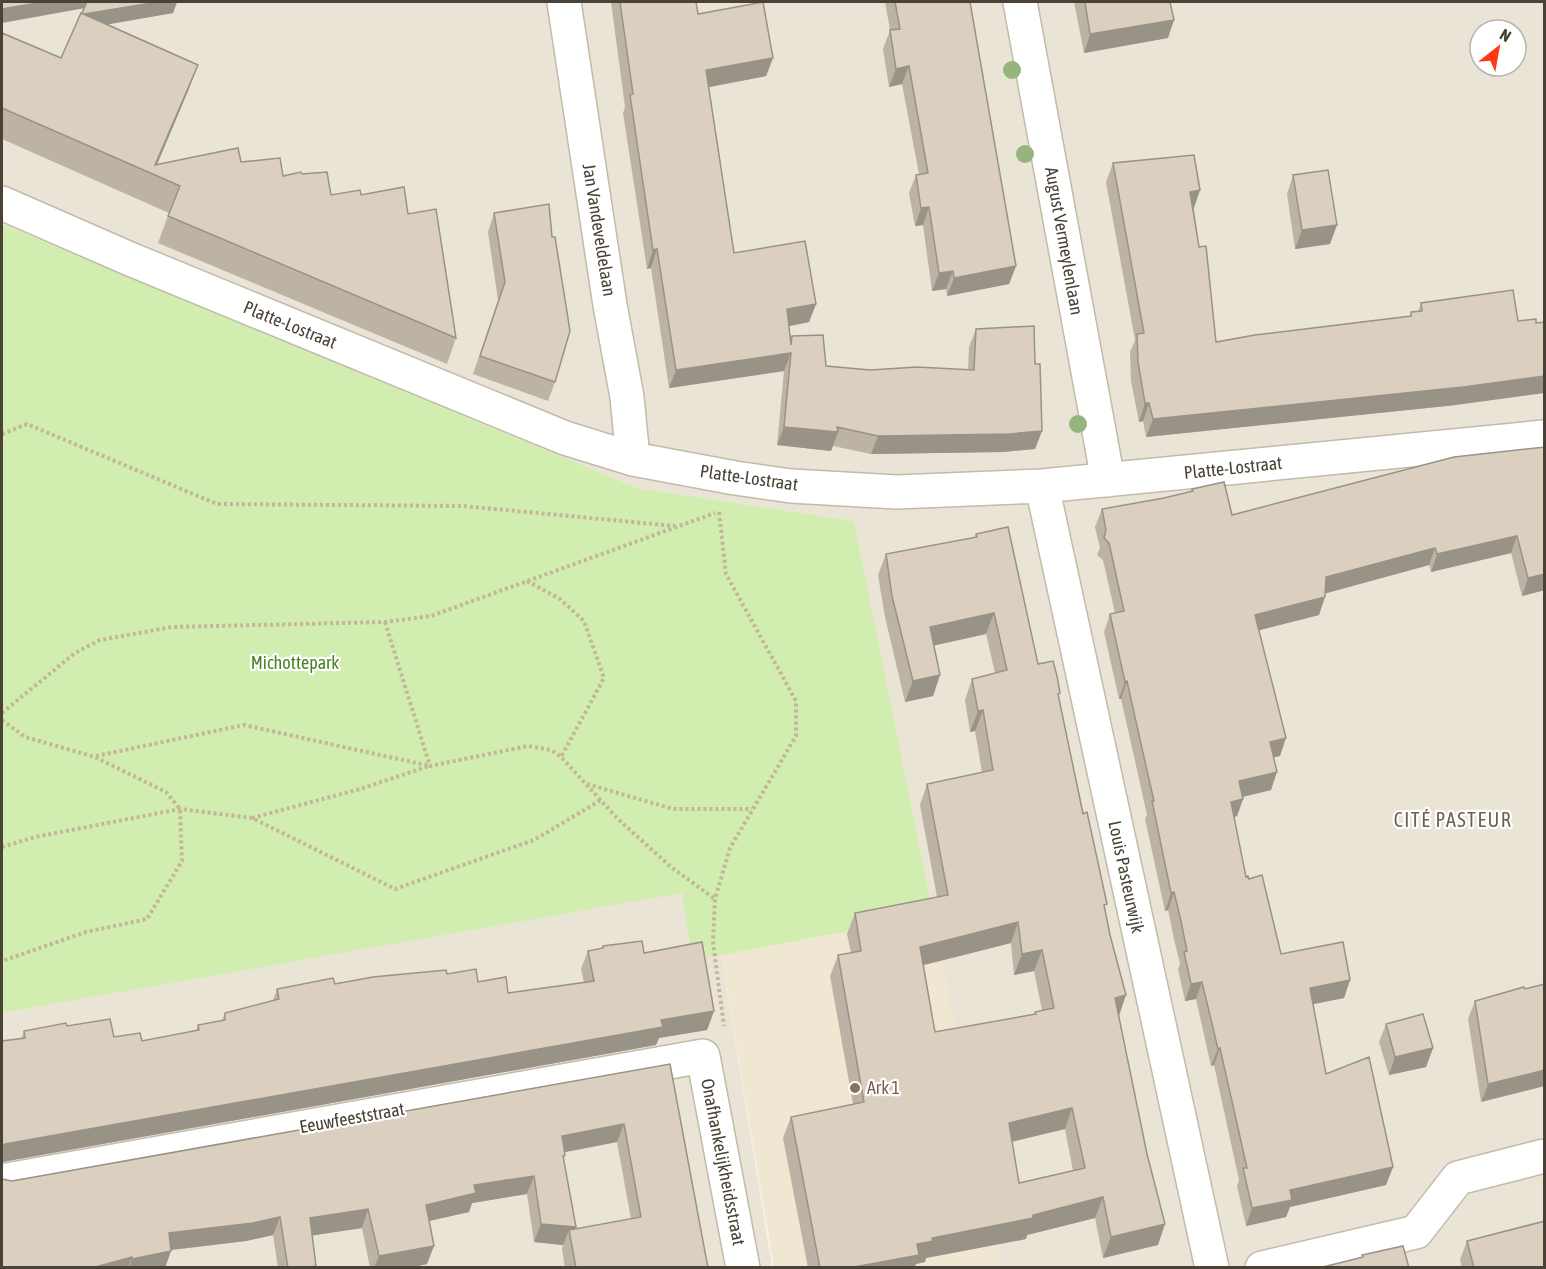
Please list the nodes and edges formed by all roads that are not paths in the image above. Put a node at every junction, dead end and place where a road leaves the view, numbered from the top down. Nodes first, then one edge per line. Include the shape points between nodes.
1 (564, 2) edge
2 (1020, 2) edge
3 (2, 203) edge
4 (1545, 437) edge
5 (633, 459) junction
6 (1108, 480) junction
7 (1042, 486) junction
8 (703, 1056) joint
9 (1545, 1156) edge
10 (2, 1181) edge
11 (743, 1268) edge
12 (1212, 1268) edge
13 (1262, 1268) edge

1 - 5 street, Jan Vandeveldelaan via 627,397
2 - 6 street, August Vermeylenlaan
3 - 5 street, Platte-Lostraat via 565,438
4 - 6 street, Platte-Lostraat
5 - 7 street, Platte-Lostraat via 791,486 897,492
6 - 7 street, Platte-Lostraat
7 - 12 street, Louis Pasteurwijk
8 - 10 street, Eeuwfeeststraat
8 - 11 street, Onafhankelijkheidsstraat
9 - 13 street via 1458,1178 1416,1232

